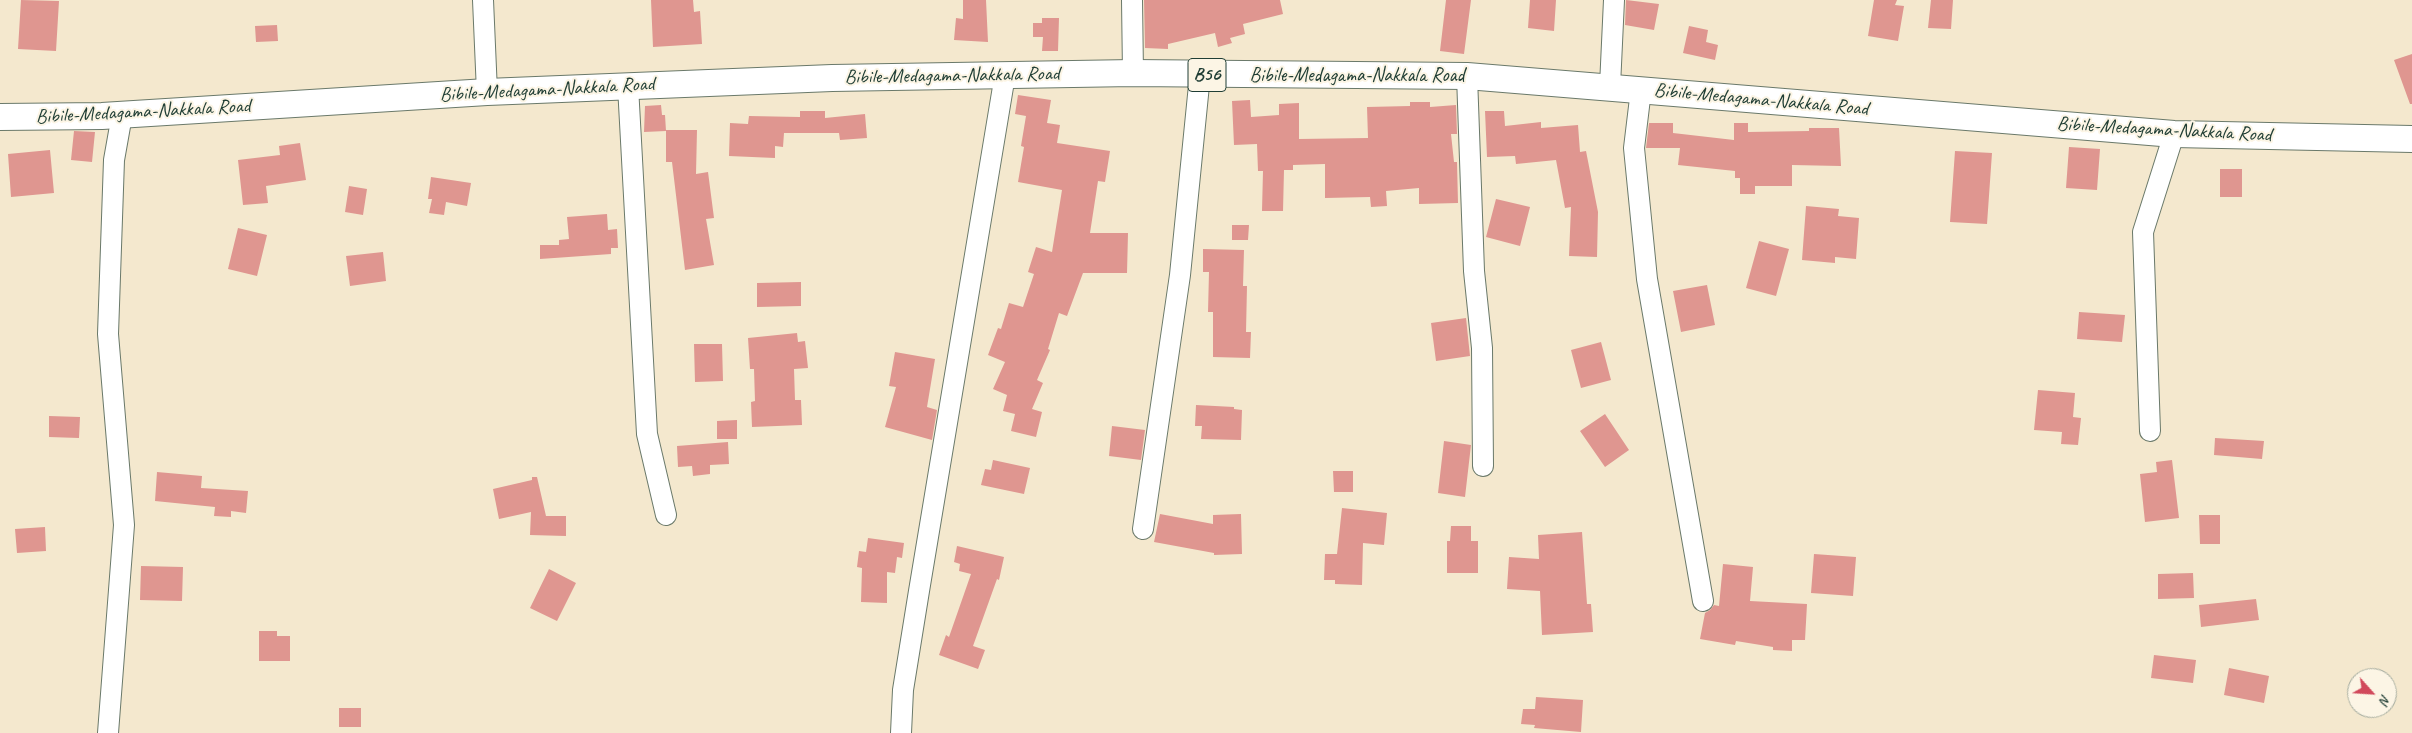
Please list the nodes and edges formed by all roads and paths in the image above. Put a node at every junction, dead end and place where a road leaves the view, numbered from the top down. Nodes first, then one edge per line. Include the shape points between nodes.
1 (483, 0) edge
2 (1132, 0) edge
3 (1614, 0) edge
4 (1133, 73) junction
5 (1005, 75) junction
6 (1200, 75) junction
7 (1466, 76) junction
8 (628, 86) junction
9 (1610, 86) junction
10 (1641, 90) junction
11 (487, 92) junction
12 (122, 115) junction
13 (0, 117) edge
14 (2174, 134) junction
15 (2412, 139) edge
16 (2150, 431) dead end
17 (1483, 466) dead end
18 (666, 515) dead end
19 (1143, 529) dead end
20 (1703, 601) dead end
21 (108, 733) edge
22 (901, 733) edge

1 - 11 street
2 - 4 street
3 - 9 street
4 - 5 main road, Bibile-Medagama-Nakkala Road / B56
4 - 6 main road, Bibile-Medagama-Nakkala Road / B56
5 - 8 main road, Bibile-Medagama-Nakkala Road / B56
5 - 22 street via 903,690
6 - 7 main road, Bibile-Medagama-Nakkala Road / B56
6 - 19 street via 1180,275
7 - 9 main road, Bibile-Medagama-Nakkala Road / B56
7 - 17 street via 1474,271 1482,348
8 - 11 main road, Bibile-Medagama-Nakkala Road / B56
8 - 18 street via 647,434
9 - 10 main road, Bibile-Medagama-Nakkala Road / B56
10 - 14 main road, Bibile-Medagama-Nakkala Road / B56
10 - 20 street via 1634,148 1647,279
11 - 12 main road, Bibile-Medagama-Nakkala Road / B56
12 - 13 main road, Bibile-Medagama-Nakkala Road / B56
12 - 21 street via 114,160 108,334 124,525
14 - 15 main road, Bibile-Medagama-Nakkala Road / B56
14 - 16 street via 2144,232

